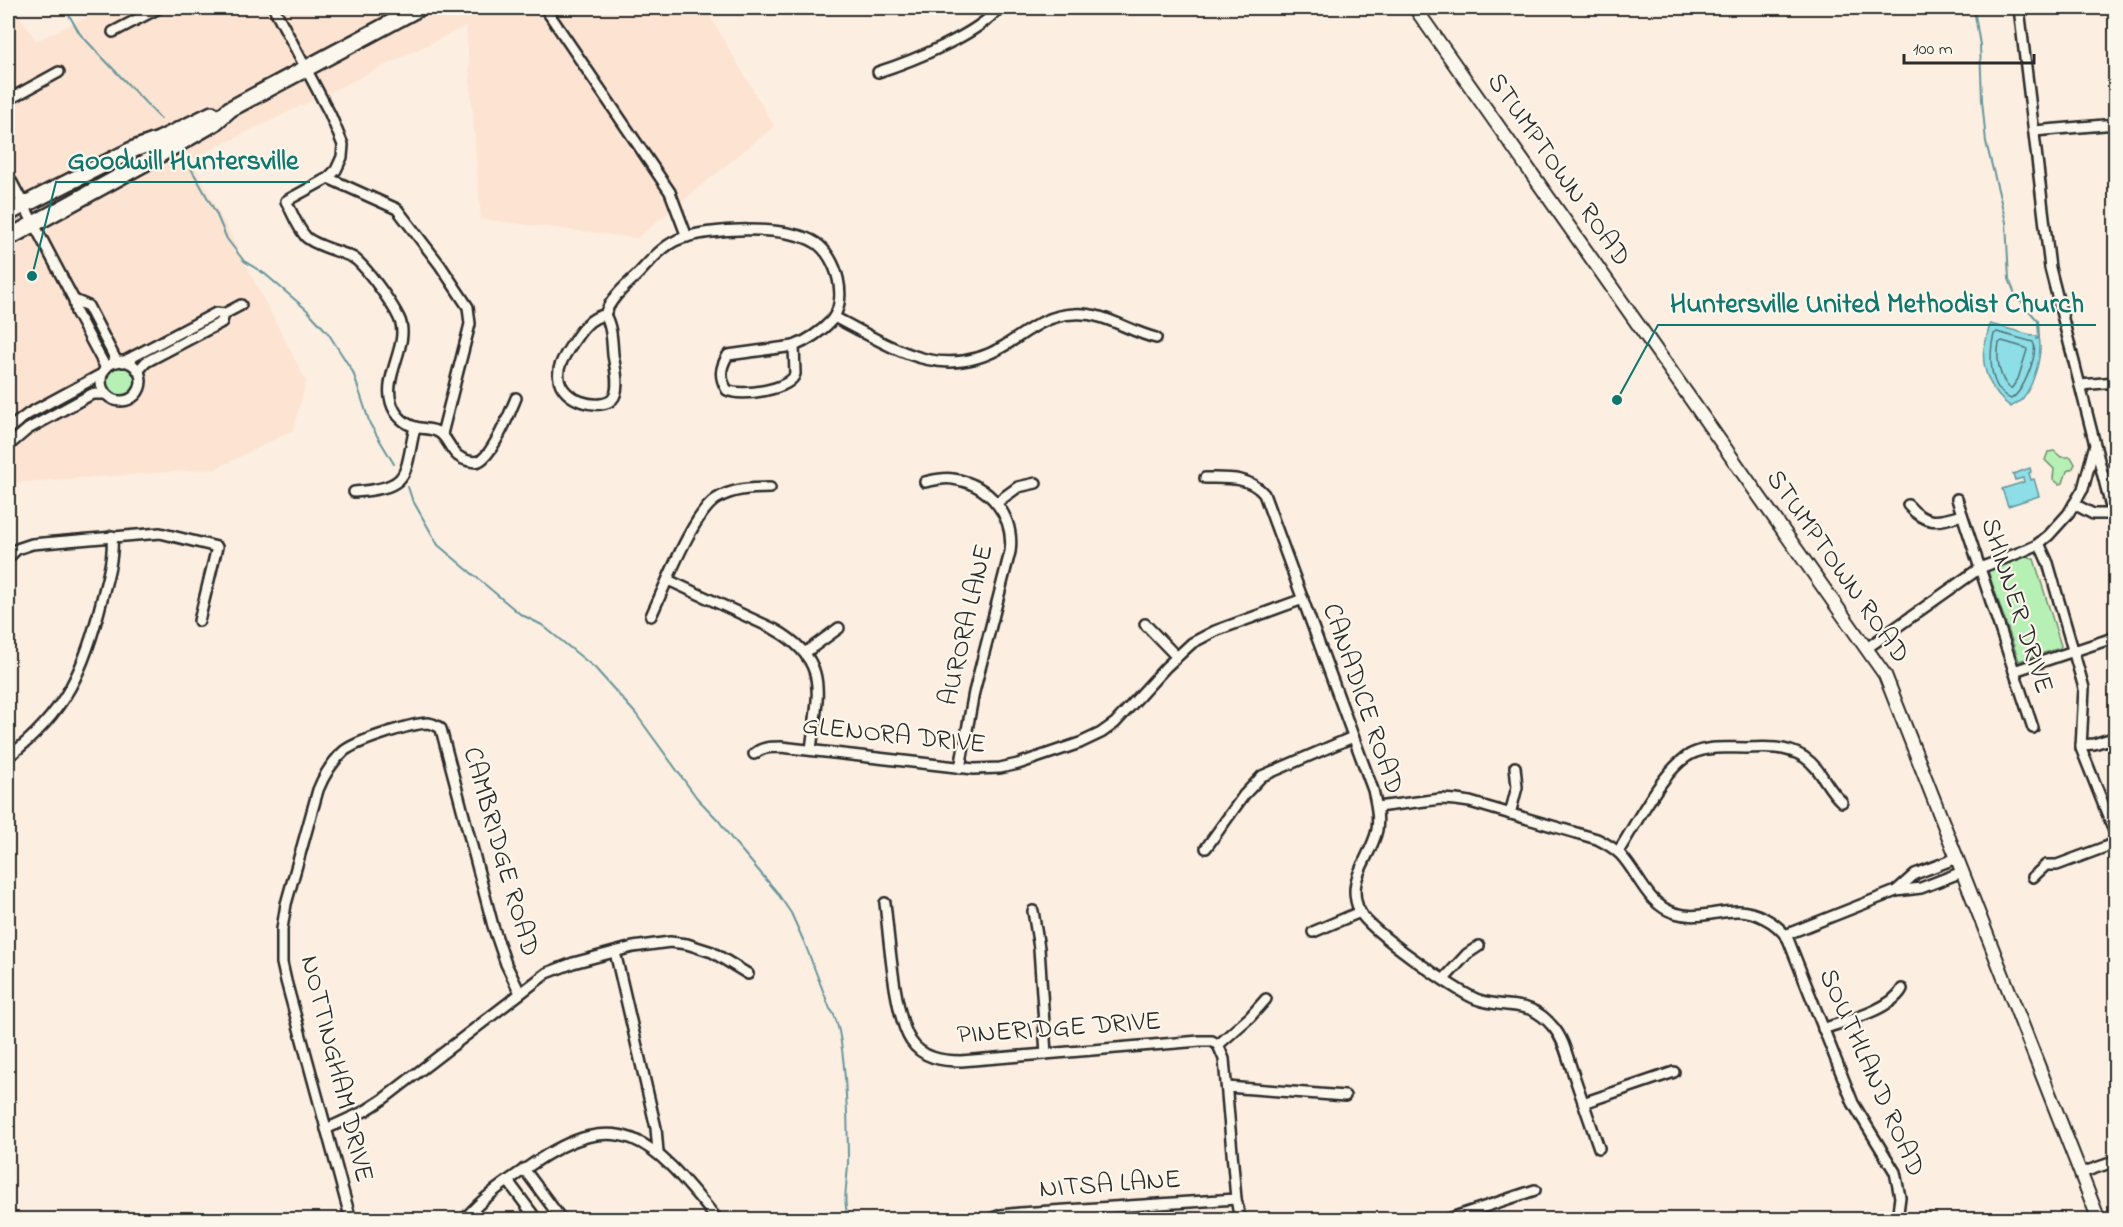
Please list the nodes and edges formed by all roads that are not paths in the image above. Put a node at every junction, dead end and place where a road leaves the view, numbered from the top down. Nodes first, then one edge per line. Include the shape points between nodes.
1 (159, 8) edge
2 (274, 8) edge
3 (419, 8) edge
4 (545, 8) edge
5 (999, 8) edge
6 (2019, 8) edge
7 (1419, 9) edge
8 (114, 32) dead end
9 (306, 68) junction
10 (59, 72) dead end
11 (878, 72) dead end
12 (8, 99) edge
13 (230, 109) junction
14 (2115, 124) edge
15 (2034, 131) junction
16 (8, 175) edge
17 (328, 178) junction
18 (23, 205) junction
19 (8, 213) edge
20 (33, 224) junction
21 (687, 237) junction
22 (8, 238) edge
23 (74, 300) junction
24 (241, 305) dead end
25 (224, 314) junction
26 (605, 315) junction
27 (834, 317) junction
28 (1156, 338) dead end
29 (794, 346) junction
30 (120, 362) junction
31 (104, 371) junction
32 (138, 371) junction
33 (2115, 382) edge
34 (2080, 385) junction
35 (105, 394) junction
36 (516, 398) dead end
37 (414, 427) junction
38 (8, 429) edge
39 (442, 434) junction
40 (8, 446) edge
41 (2095, 446) junction
42 (1205, 478) dead end
43 (925, 482) dead end
44 (1036, 483) dead end
45 (770, 488) dead end
46 (354, 492) dead end
47 (1957, 499) dead end
48 (996, 503) junction
49 (2074, 504) junction
50 (1908, 505) dead end
51 (2114, 514) edge
52 (1962, 515) junction
53 (112, 536) junction
54 (2039, 543) junction
55 (8, 558) edge
56 (1980, 568) junction
57 (668, 580) junction
58 (1303, 599) junction
59 (651, 616) dead end
60 (199, 621) dead end
61 (1145, 624) dead end
62 (838, 628) dead end
63 (2115, 637) edge
64 (1867, 648) junction
65 (2073, 651) junction
66 (806, 652) junction
67 (1176, 656) junction
68 (2014, 671) junction
69 (435, 725) joint
70 (2033, 728) dead end
71 (1353, 737) junction
72 (2115, 737) edge
73 (2081, 745) junction
74 (811, 750) junction
75 (754, 754) dead end
76 (8, 757) edge
77 (1515, 767) dead end
78 (960, 768) junction
79 (1842, 802) dead end
80 (1377, 807) junction
81 (1510, 814) junction
82 (2115, 836) edge
83 (2115, 841) edge
84 (1206, 848) dead end
85 (1618, 852) junction
86 (1957, 858) junction
87 (1962, 872) junction
88 (2033, 877) dead end
89 (1896, 891) junction
90 (885, 903) dead end
91 (1033, 910) dead end
92 (1360, 912) junction
93 (1313, 932) dead end
94 (1785, 935) junction
95 (1479, 946) dead end
96 (615, 952) junction
97 (748, 974) dead end
98 (1444, 979) junction
99 (1902, 989) dead end
100 (520, 993) junction
101 (1266, 999) dead end
102 (1823, 1029) junction
103 (1218, 1045) junction
104 (1046, 1054) junction
105 (1674, 1072) dead end
106 (1227, 1087) junction
107 (1346, 1096) dead end
108 (1583, 1102) junction
109 (326, 1129) junction
110 (1599, 1148) dead end
111 (657, 1152) junction
112 (2115, 1161) edge
113 (524, 1169) junction
114 (2081, 1173) junction
115 (508, 1181) junction
116 (1535, 1190) dead end
117 (1236, 1199) junction
118 (351, 1220) edge
119 (464, 1220) edge
120 (537, 1220) edge
121 (562, 1220) edge
122 (718, 1220) edge
123 (987, 1220) edge
124 (1240, 1220) edge
125 (1445, 1220) edge
126 (1897, 1220) edge
127 (2099, 1220) edge

1 - 8 street
2 - 9 street
3 - 9 main road
4 - 21 street via 669,192
5 - 11 street via 979,27
6 - 15 street
7 - 64 street, STUMPTOWN ROAD
9 - 13 main road
9 - 17 street via 343,145 336,171
10 - 12 street
13 - 18 main road via 209,115
13 - 20 main road via 214,123
14 - 15 street
15 - 34 street via 2050,268
16 - 18 street
17 - 37 street via 286,201 307,237 354,258 365,268 399,318 402,328 389,391 398,415
17 - 39 street via 397,209 468,307 470,324
18 - 19 main road
18 - 20 street
20 - 22 main road
20 - 23 street
21 - 26 street via 658,254 615,298
21 - 27 street via 729,229 793,234 814,241 831,259 838,276
23 - 30 street via 88,306
23 - 31 street
24 - 25 street
25 - 30 street via 216,313
25 - 32 street via 222,322 146,362
26 - 26 street via 592,319 580,331 559,371 563,390 572,398 596,404 607,403 616,389 610,324
27 - 28 street via 917,358 941,362 989,354 1046,319 1073,314 1099,315
27 - 29 street
29 - 29 street via 728,355 721,369 727,390 741,393 786,385 794,379
30 - 31 street
30 - 32 street
31 - 35 street via 101,384
31 - 38 street
32 - 35 street via 139,389 130,399 120,402
33 - 34 street
34 - 41 street
35 - 40 street via 92,394 28,429
36 - 39 street via 500,434 480,461 459,457
37 - 39 street
37 - 46 street via 402,478 388,487
41 - 49 street via 2083,489
41 - 51 street
42 - 58 street, CANADICE ROAD via 1246,481 1260,489
43 - 48 street, AURORA LANE via 950,478 967,482
44 - 48 street via 1018,487
45 - 57 street via 731,492 708,505 696,520
47 - 52 street, SHINNER DRIVE
48 - 78 street, AURORA LANE via 1009,526 1010,552 974,692
49 - 51 street via 2093,514
49 - 54 street via 2060,525
50 - 52 street via 1917,516 1927,520 1939,522
52 - 56 street, SHINNER DRIVE
53 - 55 street via 32,544 17,549
53 - 60 street via 166,533 217,547
53 - 76 street via 110,568 78,676 49,718
54 - 56 street
54 - 65 street
56 - 64 street
56 - 68 street, SHINNER DRIVE
57 - 59 street
57 - 66 street via 774,629
58 - 67 street, GLENORA DRIVE via 1203,636
58 - 71 street, CANADICE ROAD
61 - 67 street
62 - 66 street
63 - 65 street
64 - 86 street, STUMPTOWN ROAD via 1893,693
65 - 68 street
65 - 73 street via 2085,695
66 - 74 street via 817,680
67 - 78 street, GLENORA DRIVE via 1115,723 1080,744 1018,764
68 - 70 street, SHINNER DRIVE
69 - 100 street, CAMBRIDGE ROAD via 442,732 499,943
69 - 109 street, NOTTINGHAM DRIVE via 412,726 358,743 337,758 318,790 297,860 283,919 282,963
71 - 80 street, CANADICE ROAD
71 - 84 street via 1262,776
72 - 73 street
73 - 82 street
74 - 75 street, GLENORA DRIVE via 768,747
74 - 78 street, GLENORA DRIVE
77 - 81 street via 1517,787
79 - 85 street via 1815,766 1795,753 1774,747 1705,749 1672,768
80 - 81 street via 1441,799
80 - 92 street, CANADICE ROAD via 1376,831 1356,885
81 - 85 street via 1597,839
83 - 88 street via 2056,865 2046,865
85 - 94 street via 1650,897 1666,910 1699,916 1725,910 1749,911 1771,922
86 - 87 street, STUMPTOWN ROAD
86 - 89 street via 1915,874
87 - 89 street via 1921,888
87 - 114 street, STUMPTOWN ROAD
89 - 94 street
90 - 104 street, PINERIDGE DRIVE via 898,999 906,1033 915,1046 929,1056 950,1061
91 - 104 street via 1040,948
92 - 93 street
92 - 98 street via 1379,934
94 - 102 street, SOUTHLAND ROAD
95 - 98 street
96 - 97 street via 653,943 687,944 720,956
96 - 100 street via 547,973
96 - 111 street via 656,1128
98 - 108 street via 1479,1000 1519,1005 1544,1018 1561,1038
99 - 102 street via 1885,1005
100 - 109 street via 382,1100
101 - 103 street
102 - 126 street, SOUTHLAND ROAD via 1853,1103 1895,1172 1900,1197
103 - 104 street, PINERIDGE DRIVE via 1200,1041
103 - 106 street via 1222,1049
105 - 108 street
106 - 107 street
106 - 117 street
108 - 110 street
109 - 118 street, NOTTINGHAM DRIVE
111 - 113 street via 621,1135 597,1134 572,1140
111 - 122 street
112 - 114 street
113 - 115 street
113 - 121 street
114 - 127 street, STUMPTOWN ROAD
115 - 119 street
115 - 120 street
116 - 125 street
117 - 123 street, NITSA LANE via 1020,1213
117 - 124 street

